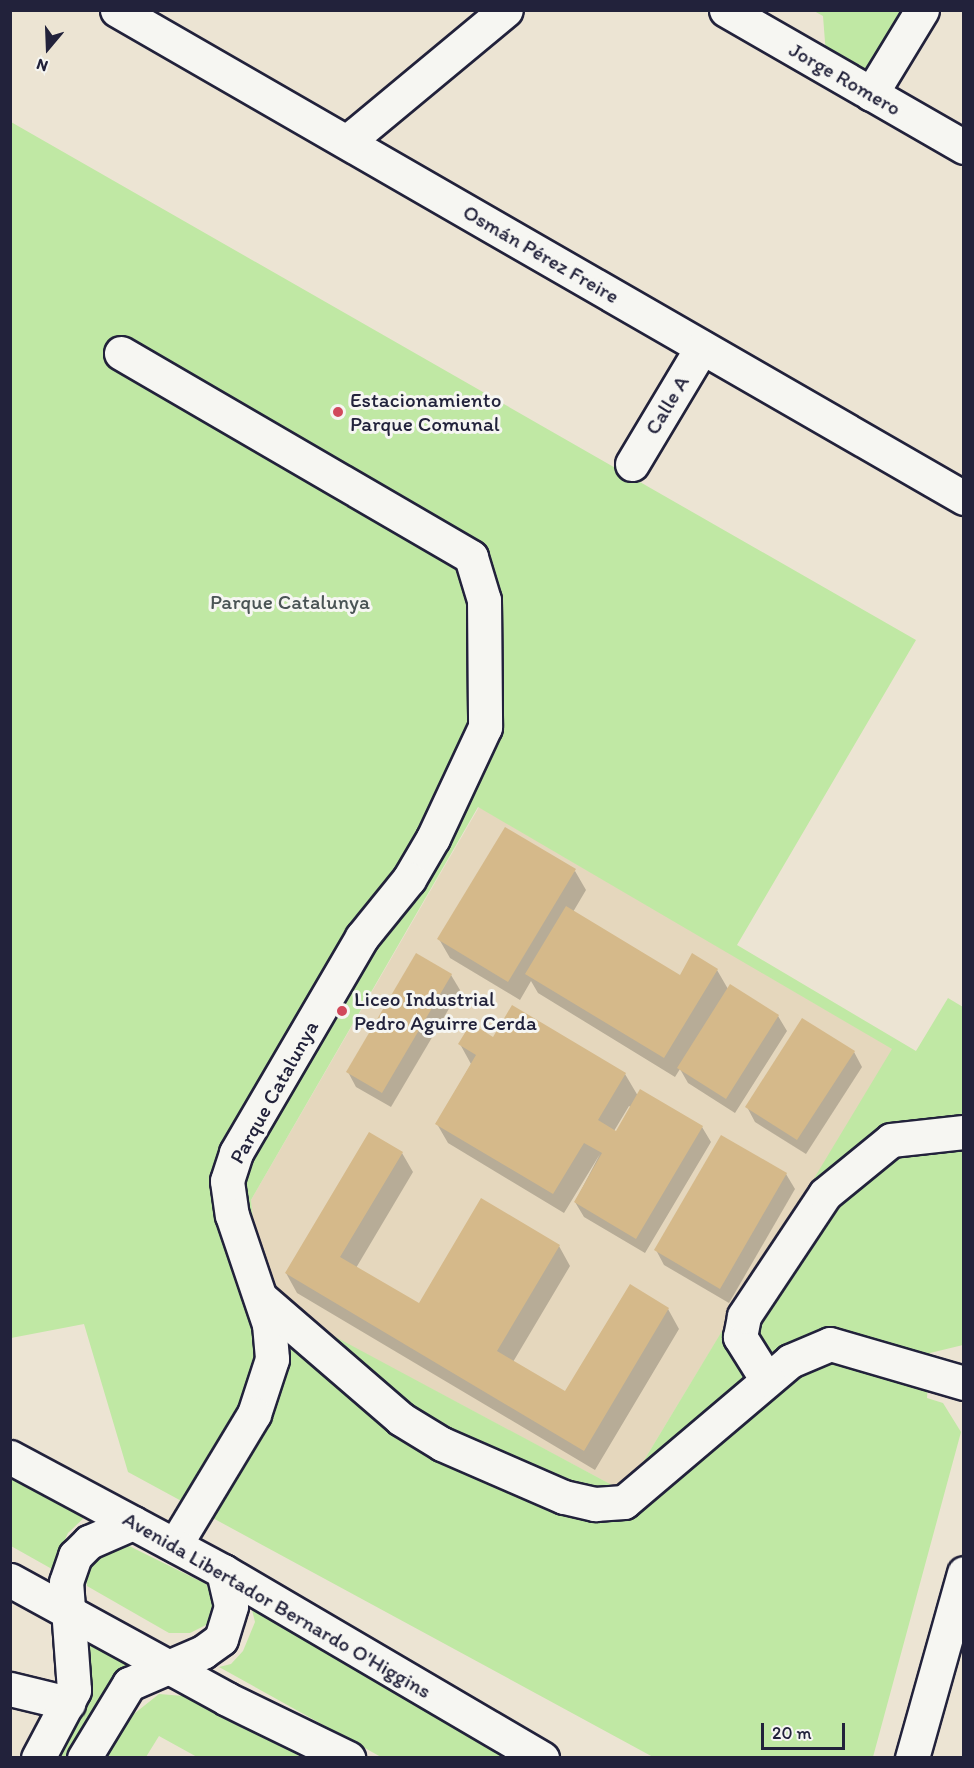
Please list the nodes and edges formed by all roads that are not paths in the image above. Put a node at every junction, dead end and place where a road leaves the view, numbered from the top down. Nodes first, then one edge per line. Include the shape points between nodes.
1 (117, 10) edge
2 (506, 10) edge
3 (726, 10) edge
4 (922, 10) edge
5 (871, 94) junction
6 (348, 141) junction
7 (963, 147) edge
8 (702, 347) junction
9 (121, 353) dead end
10 (632, 464) dead end
11 (961, 492) edge
12 (963, 1132) edge
13 (261, 1298) junction
14 (767, 1380) junction
15 (963, 1383) edge
16 (10, 1457) edge
17 (133, 1523) junction
18 (175, 1545) junction
19 (223, 1571) junction
20 (963, 1574) edge
21 (11, 1584) edge
22 (67, 1612) junction
23 (168, 1667) junction
24 (10, 1689) edge
25 (68, 1703) junction
26 (344, 1757) edge
27 (38, 1758) edge
28 (84, 1758) edge
29 (542, 1758) edge
30 (912, 1758) edge

1 - 6 main road, Osmán Pérez Freire
2 - 6 main road
3 - 5 main road, Jorge Romero
4 - 5 main road
5 - 7 main road, Jorge Romero
6 - 8 main road, Osmán Pérez Freire
8 - 10 main road, Calle A
8 - 11 main road, Osmán Pérez Freire
9 - 13 main road, Parque Catalunya via 471,557 484,600 485,727 433,838 409,879 362,936 236,1153 227,1181 232,1215
12 - 14 main road via 891,1140 825,1194 744,1316 741,1337
13 - 14 main road via 401,1419 442,1444 564,1497 595,1504 624,1502
13 - 18 main road, Parque Catalunya via 273,1342 262,1397
14 - 15 main road via 790,1361 830,1344
16 - 17 main road, Avenida Libertador Bernardo O'Higgins
17 - 18 main road, Avenida Libertador Bernardo O'Higgins
17 - 22 main road via 89,1542 75,1556 66,1582
18 - 19 main road, Avenida Libertador Bernardo O'Higgins
19 - 23 main road via 231,1606 221,1639
19 - 29 main road, Avenida Libertador Bernardo O'Higgins
20 - 30 main road
21 - 22 main road
22 - 23 main road
22 - 25 main road via 75,1655
23 - 26 main road
23 - 28 main road via 129,1684
24 - 25 main road
25 - 27 main road

